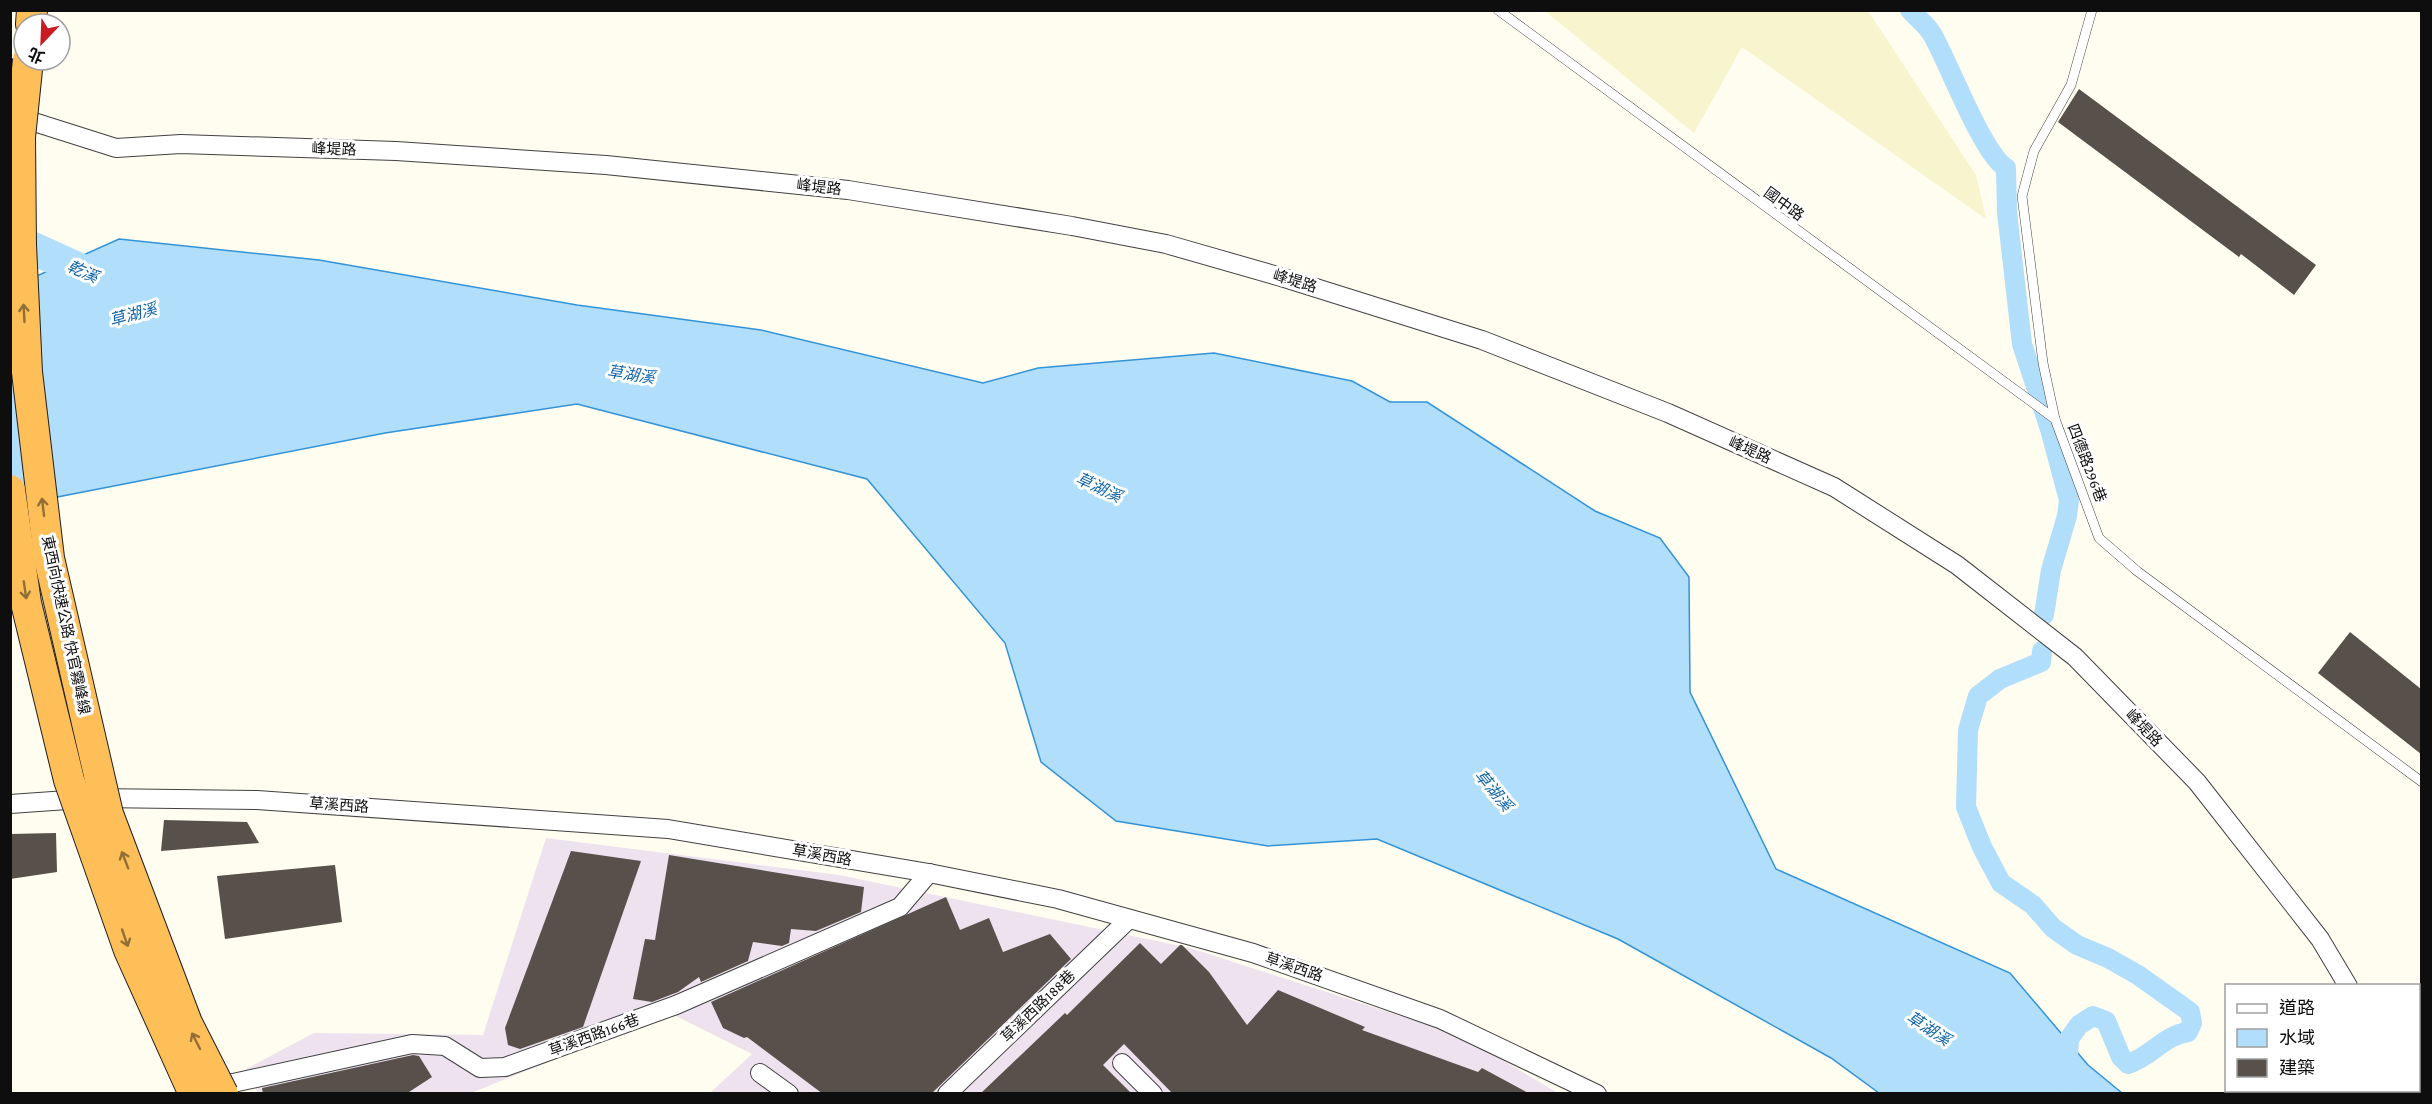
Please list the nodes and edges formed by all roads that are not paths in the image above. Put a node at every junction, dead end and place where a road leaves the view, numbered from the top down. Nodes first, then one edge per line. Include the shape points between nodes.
1 (1498, 10) edge
2 (2092, 10) edge
3 (27, 72) edge
4 (10, 114) edge
5 (2054, 419) junction
6 (10, 490) edge
7 (2421, 782) edge
8 (10, 804) edge
9 (929, 873) junction
10 (1129, 919) junction
11 (2347, 984) edge
12 (1122, 1063) dead end
13 (760, 1073) dead end
14 (228, 1088) edge
15 (194, 1094) edge
16 (789, 1094) edge
17 (947, 1094) edge
18 (1153, 1094) edge
19 (1597, 1094) edge

1 - 5 lane, 國中路
2 - 5 lane, 四德路296巷 via 2071,85 2034,152 2022,196
14 -> 3 highway, 東西向快速公路 快官霧峰線, bridge via 187,1023 108,814 49,558 27,372 21,245 20,137
4 - 11 street, 峰堤路 via 116,148 181,144 396,151 606,165 848,190 1166,244 1482,340 1668,413 1834,488 1957,565 2075,657 2197,782 2320,939
5 - 7 lane, 四德路296巷 via 2099,538 2137,571
6 -> 15 highway, 東西向快速公路 快官霧峰線, bridge via 26,603 69,780 129,950
8 - 9 street, 草溪西路 via 96,798 257,800 668,829
9 - 10 street, 草溪西路 via 1058,899
9 - 14 street, 草溪西路166巷 via 900,907 676,1005 506,1067 480,1068 445,1046 412,1044
10 - 17 street, 草溪西路188巷
10 - 19 street, 草溪西路 via 1253,953 1384,998 1471,1033
12 - 18 street
13 - 16 street

